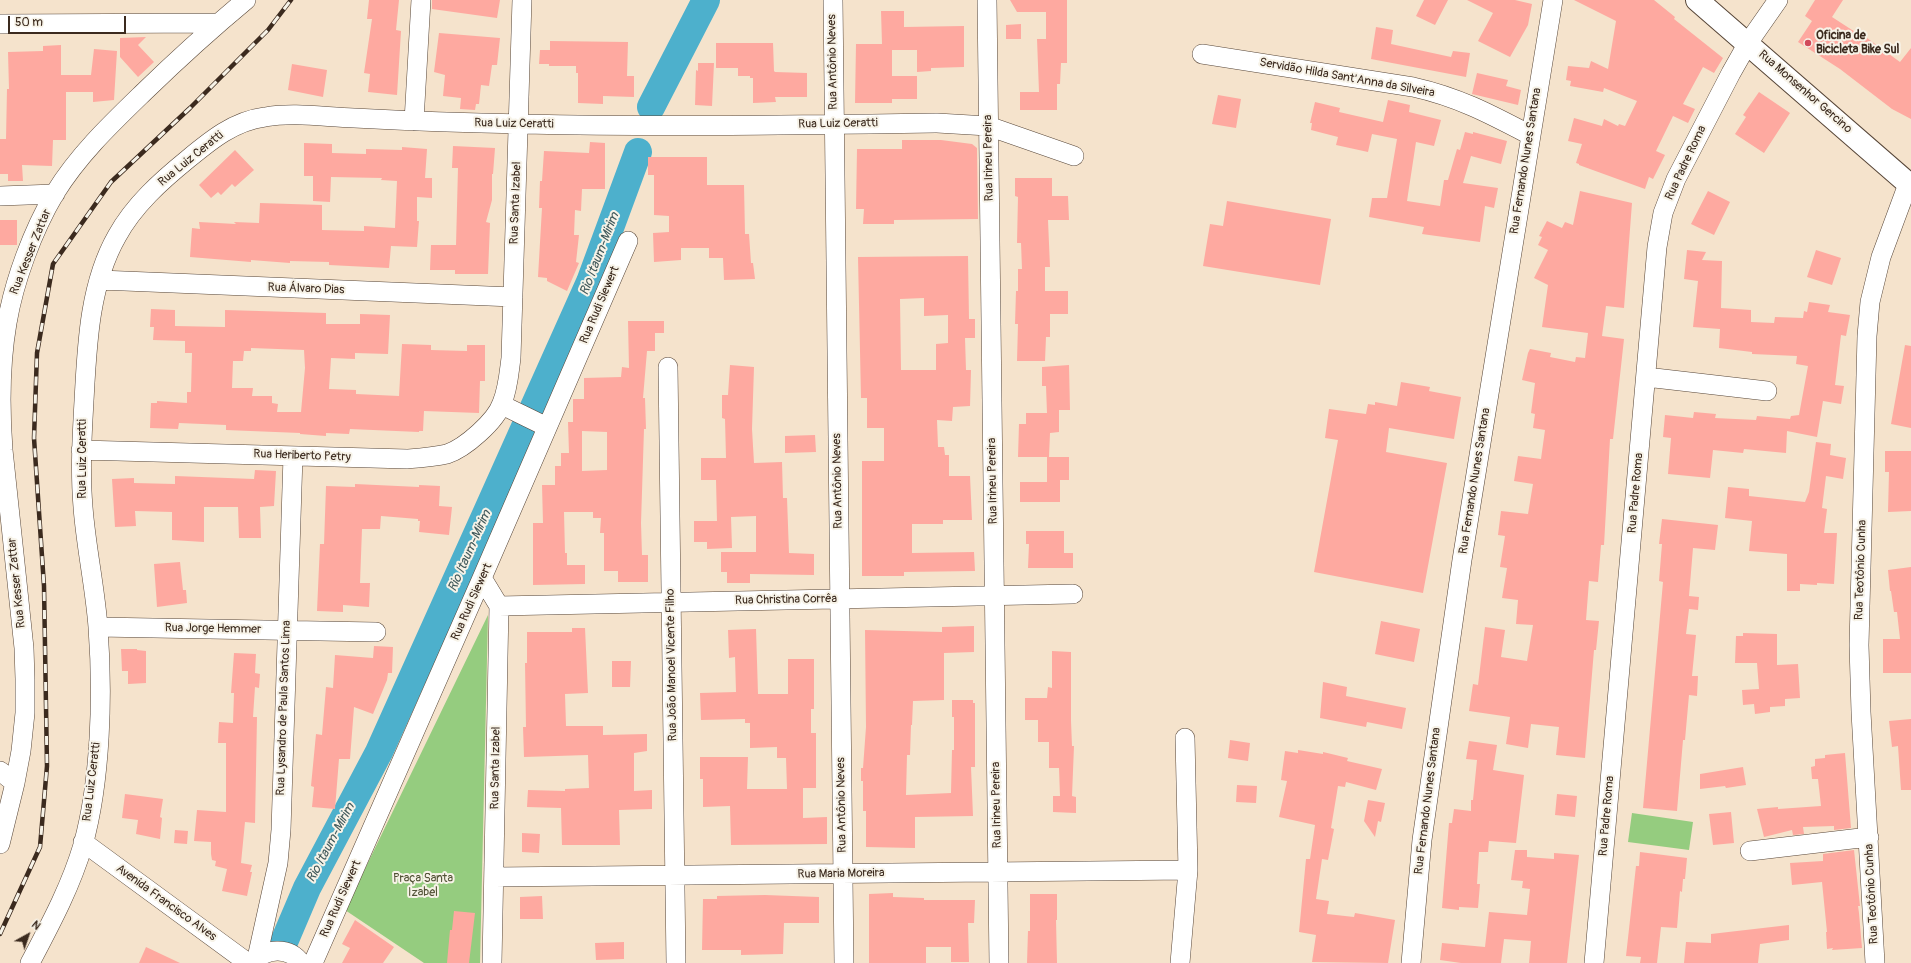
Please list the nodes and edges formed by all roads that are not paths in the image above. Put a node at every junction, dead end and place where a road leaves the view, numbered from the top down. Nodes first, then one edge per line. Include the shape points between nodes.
1 (246, 0) edge
2 (421, 0) edge
3 (522, 0) edge
4 (833, 0) edge
5 (987, 0) edge
6 (1553, 0) edge
7 (1697, 0) edge
8 (1778, 0) edge
9 (218, 23) junction
10 (0, 24) edge
11 (1748, 43) junction
12 (1202, 54) dead end
13 (414, 121) junction
14 (518, 124) junction
15 (834, 124) junction
16 (988, 126) junction
17 (1530, 135) junction
18 (1074, 156) dead end
19 (1909, 185) edge
20 (55, 194) junction
21 (0, 196) edge
22 (628, 241) dead end
23 (100, 280) junction
24 (513, 297) junction
25 (668, 368) dead end
26 (1646, 377) junction
27 (1767, 390) dead end
28 (502, 405) junction
29 (547, 427) junction
30 (81, 450) junction
31 (293, 456) junction
32 (482, 578) junction
33 (1073, 594) dead end
34 (994, 596) junction
35 (840, 599) junction
36 (671, 602) junction
37 (499, 606) junction
38 (98, 627) junction
39 (286, 630) junction
40 (376, 632) dead end
41 (1185, 738) dead end
42 (0, 771) edge
43 (15, 783) junction
44 (4, 812) edge
45 (1869, 837) junction
46 (83, 842) junction
47 (0, 844) edge
48 (1750, 851) dead end
49 (1188, 870) junction
50 (998, 872) junction
51 (843, 874) junction
52 (675, 875) junction
53 (494, 877) junction
54 (253, 961) edge
55 (30, 963) edge
56 (301, 963) edge
57 (313, 963) edge
58 (492, 963) edge
59 (676, 963) edge
60 (844, 963) edge
61 (999, 963) edge
62 (1180, 963) edge
63 (1411, 963) edge
64 (1594, 963) edge
65 (1875, 963) edge

1 - 9 street, Rua Kesser Zattar
2 - 13 street
3 - 14 street, Rua Santa Izabel
4 - 15 street, Rua Antônio Neves
5 - 16 street, Rua Irineu Pereira
6 - 17 street, Rua Fernando Nunes Santana
7 - 11 main road, Rua Monsenhor Gercino
8 - 11 street, Rua Padre Roma
9 - 10 street
9 - 20 street, Rua Kesser Zattar via 95,140
11 - 19 main road, Rua Monsenhor Gercino
11 - 26 street, Rua Padre Roma via 1676,178 1663,213 1657,246
12 - 17 street, Servidão Hilda Sant'Anna da Silveira via 1435,92 1477,108
13 - 14 street, Rua Luiz Ceratti
13 - 23 street, Rua Luiz Ceratti via 298,115 266,117 228,128 148,194 117,235 106,258
14 - 15 street, Rua Luiz Ceratti
14 - 24 street, Rua Santa Izabel
15 - 16 street, Rua Luiz Ceratti via 937,123
15 - 35 street, Rua Antônio Neves
16 - 18 street, Rua Luiz Ceratti
16 - 34 street, Rua Irineu Pereira
17 - 63 street, Rua Fernando Nunes Santana via 1462,560 1430,780
19 - 45 street, Rua Teotônio Cunha via 1881,257 1870,302 1867,336 1859,644
20 - 21 street
20 - 43 street, Rua Kesser Zattar via 30,247 12,300 3,352 3,450 25,679 25,713
22 - 29 street, Rua Rudi Siewert
23 - 24 street, Rua Álvaro Dias
23 - 30 street, Rua Luiz Ceratti via 90,324
24 - 28 street, Rua Santa Izabel via 511,358
25 - 36 street, Rua João Manoel Vicente Filho
26 - 27 street
26 - 64 street, Rua Padre Roma
28 - 29 street
28 - 31 street, Rua Heriberto Petry via 479,433 448,453 407,459
29 - 32 street, Rua Rudi Siewert
30 - 31 street, Rua Heriberto Petry
30 - 38 street, Rua Luiz Ceratti via 83,511
31 - 39 street, Rua Lysandro de Paula Santos Lima
32 - 37 street
32 - 57 street, Rua Rudi Siewert
33 - 34 street, Rua Christina Corrêa
34 - 35 street, Rua Christina Corrêa
34 - 50 street, Rua Irineu Pereira
35 - 36 street, Rua Christina Corrêa
35 - 51 street, Rua Antônio Neves
36 - 37 street, Rua Christina Corrêa
36 - 52 street, Rua João Manoel Vicente Filho
37 - 53 street, Rua Santa Izabel
38 - 39 street, Rua Jorge Hemmer
38 - 46 street, Rua Luiz Ceratti via 98,742
39 - 40 street, Rua Jorge Hemmer
39 - 54 street, Rua Lysandro de Paula Santos Lima via 278,856 273,890
41 - 49 street
42 - 43 street
43 - 44 street, Rua Kesser Zattar
44 - 47 street, Rua Kesser Zattar
45 - 48 street
45 - 65 street, Rua Teotônio Cunha
46 - 54 street, Avenida Francisco Alves
46 - 55 street, Rua Luiz Ceratti via 65,892
49 - 50 street, Rua Maria Moreira
49 - 62 street
50 - 51 street, Rua Maria Moreira
50 - 61 street, Rua Irineu Pereira
51 - 52 street, Rua Maria Moreira
51 - 60 street, Rua Antônio Neves
52 - 53 street, Rua Maria Moreira
52 - 59 street, Rua João Manoel Vicente Filho
53 - 58 street, Rua Santa Izabel
54 - 56 street via 265,953 283,951 292,954

